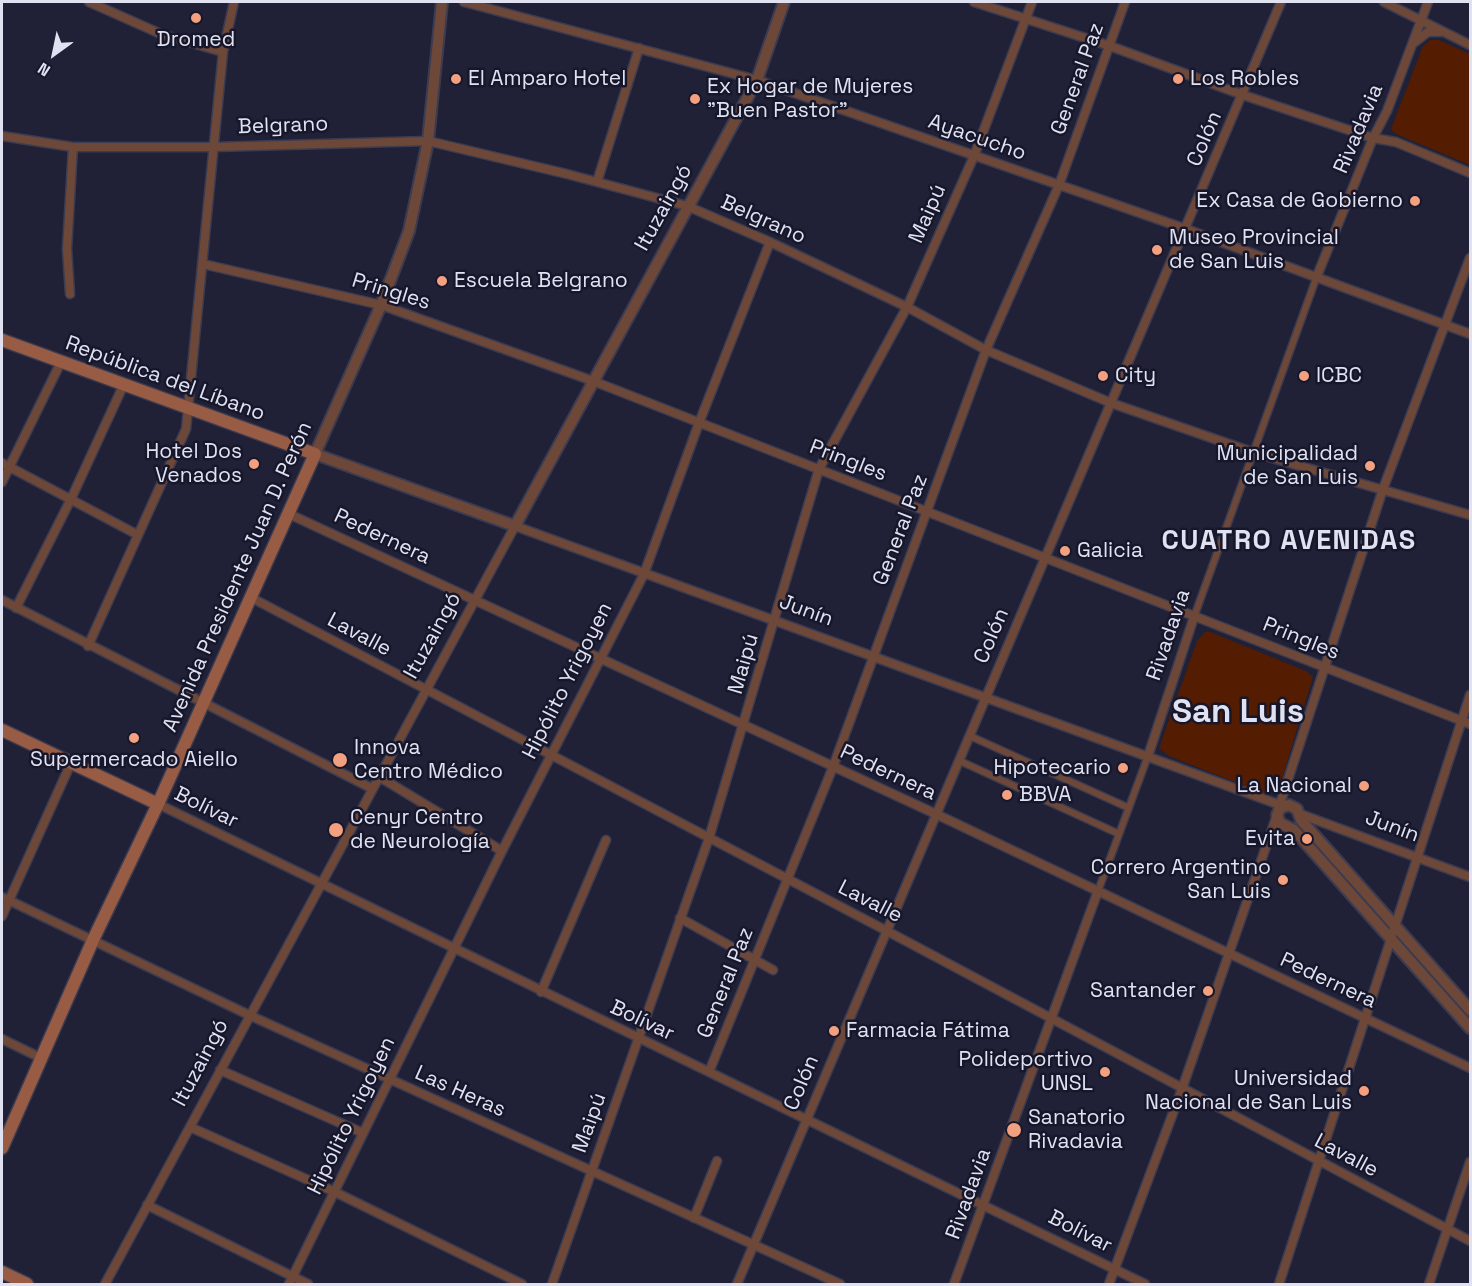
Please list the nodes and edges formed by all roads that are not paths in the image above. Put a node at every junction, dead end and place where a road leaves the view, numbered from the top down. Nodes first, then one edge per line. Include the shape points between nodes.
1 (234, 2) edge
2 (441, 2) edge
3 (464, 2) edge
4 (784, 2) edge
5 (974, 2) edge
6 (1032, 2) edge
7 (1125, 2) edge
8 (1281, 2) edge
9 (1383, 2) edge
10 (1428, 2) edge
11 (94, 3) edge
12 (1421, 18) junction
13 (1028, 19) junction
14 (1440, 32) junction
15 (1110, 45) junction
16 (1413, 45) junction
17 (1470, 45) edge
18 (639, 48) junction
19 (223, 52) junction
20 (757, 80) junction
21 (1243, 95) junction
22 (1384, 118) junction
23 (2, 135) edge
24 (1373, 138) junction
25 (428, 141) junction
26 (1396, 142) junction
27 (73, 147) junction
28 (214, 147) junction
29 (974, 156) junction
30 (1470, 173) edge
31 (597, 182) junction
32 (1059, 185) junction
33 (687, 206) junction
34 (1186, 229) junction
35 (770, 242) junction
36 (1470, 258) edge
37 (203, 264) junction
38 (1317, 276) junction
39 (70, 294) dead end
40 (381, 304) junction
41 (907, 307) junction
42 (1446, 324) junction
43 (1470, 334) edge
44 (2, 340) edge
45 (986, 350) junction
46 (61, 362) junction
47 (593, 381) junction
48 (124, 384) junction
49 (1111, 403) junction
50 (189, 407) junction
51 (699, 423) junction
52 (1255, 453) junction
53 (315, 454) junction
54 (5, 465) edge
55 (819, 469) junction
56 (2, 482) edge
57 (1383, 489) junction
58 (71, 499) junction
59 (928, 511) junction
60 (289, 514) junction
61 (1470, 515) edge
62 (514, 526) junction
63 (138, 535) junction
64 (1044, 558) junction
65 (644, 574) junction
66 (250, 597) junction
67 (2, 600) edge
68 (475, 600) junction
69 (16, 608) junction
70 (1194, 617) junction
71 (775, 621) junction
72 (88, 646) junction
73 (872, 655) junction
74 (599, 658) junction
75 (1324, 668) junction
76 (425, 690) junction
77 (1470, 695) edge
78 (986, 697) junction
79 (203, 704) junction
80 (1466, 722) edge
81 (745, 726) junction
82 (2, 730) edge
83 (970, 736) junction
84 (550, 754) junction
85 (1148, 756) junction
86 (960, 761) junction
87 (70, 763) junction
88 (833, 767) junction
89 (378, 776) junction
90 (1286, 786) junction
91 (371, 788) junction
92 (1259, 797) junction
93 (158, 804) junction
94 (1129, 808) junction
95 (1279, 809) junction
96 (1300, 814) junction
97 (938, 815) junction
98 (1119, 834) junction
99 (709, 838) junction
100 (606, 840) dead end
101 (502, 851) junction
102 (1417, 858) junction
103 (1470, 877) edge
104 (789, 880) junction
105 (321, 884) junction
106 (1098, 891) junction
107 (5, 898) edge
108 (2, 916) edge
109 (680, 918) junction
110 (1396, 926) junction
111 (887, 931) junction
112 (93, 940) junction
113 (1392, 940) junction
114 (454, 949) junction
115 (1229, 954) junction
116 (754, 959) junction
117 (773, 970) dead end
118 (541, 992) junction
119 (1470, 1010) edge
120 (249, 1015) junction
121 (1052, 1019) junction
122 (1366, 1019) junction
123 (1470, 1028) edge
124 (2, 1039) edge
125 (639, 1040) junction
126 (41, 1058) junction
127 (1470, 1068) edge
128 (220, 1070) junction
129 (709, 1072) junction
130 (391, 1080) junction
131 (1182, 1089) junction
132 (806, 1119) junction
133 (190, 1127) junction
134 (363, 1133) junction
135 (2, 1148) edge
136 (717, 1161) dead end
137 (1318, 1162) junction
138 (1470, 1162) edge
139 (592, 1171) junction
140 (335, 1192) junction
141 (147, 1205) junction
142 (984, 1205) junction
143 (694, 1218) junction
144 (1448, 1230) junction
145 (1470, 1242) edge
146 (753, 1246) junction
147 (1115, 1270) junction
148 (2, 1272) edge
149 (291, 1281) edge
150 (27, 1284) edge
151 (105, 1284) edge
152 (308, 1284) edge
153 (522, 1284) edge
154 (552, 1284) edge
155 (737, 1284) edge
156 (840, 1284) edge
157 (954, 1284) edge
158 (1109, 1284) edge
159 (1145, 1284) edge
160 (1279, 1284) edge
161 (1430, 1284) edge

1 - 19 street
2 - 25 street, Avenida Presidente Juan D. Perón
3 - 18 street, Ayacucho
4 - 20 street, Ituzaingó
5 - 13 street
6 - 13 street, Maipú
7 - 15 street, General Paz
8 - 21 street, Colón
9 - 12 street
10 - 12 street, Rivadavia
11 - 19 street via 161,34
12 - 14 street
12 - 16 street, Rivadavia
13 - 15 street
13 - 29 street, Maipú
14 - 16 street via 1428,32
14 - 17 street
15 - 21 street
15 - 32 street, General Paz
16 - 22 street, Rivadavia
18 - 20 street, Ayacucho
18 - 31 street
19 - 28 street
20 - 29 street, Ayacucho
20 - 33 street, Ituzaingó
21 - 24 street
21 - 34 street, Colón
22 - 24 street, Rivadavia
22 - 26 street via 1387,131
23 - 27 street, Belgrano
24 - 26 street
24 - 38 street, Rivadavia
25 - 28 street, Belgrano
25 - 31 street, Belgrano
25 - 40 street, Avenida Presidente Juan D. Perón via 409,231
26 - 30 street
27 - 28 street, Belgrano
27 - 39 street via 67,249
28 - 37 street
29 - 32 street, Ayacucho
29 - 41 street, Maipú
31 - 33 street, Belgrano
32 - 34 street, Ayacucho
32 - 45 street, General Paz
33 - 35 street, Belgrano
33 - 47 street, Ituzaingó
34 - 38 street, Ayacucho
34 - 49 street, Colón
35 - 41 street, Belgrano
35 - 51 street, Hipólito Yrigoyen
36 - 42 street
37 - 40 street, Pringles
37 - 50 street
38 - 42 street, Ayacucho
38 - 52 street, Rivadavia
40 - 47 street, Pringles
40 - 53 street, Avenida Presidente Juan D. Perón
41 - 45 street, Belgrano
41 - 55 street, Maipú
42 - 43 street, Ayacucho
42 - 57 street
44 - 46 main road, República del Líbano
45 - 49 street, Belgrano
45 - 59 street, General Paz
46 - 48 main road, República del Líbano
46 - 54 street
47 - 51 street, Pringles
47 - 62 street, Ituzaingó
48 - 50 main road, República del Líbano
48 - 58 street
49 - 52 street, Belgrano
49 - 64 street, Colón
50 - 53 main road, República del Líbano
50 - 63 street via 186,429
51 - 55 street, Pringles
51 - 65 street, Hipólito Yrigoyen
52 - 57 street, Belgrano
52 - 70 street, Rivadavia
53 - 60 main road, Avenida Presidente Juan D. Perón
53 - 62 street, Junín
54 - 56 street
54 - 58 street
55 - 59 street, Pringles
55 - 71 street, Maipú
57 - 61 street, Belgrano
57 - 75 street
58 - 63 street
58 - 69 street
59 - 64 street, Pringles
59 - 73 street, General Paz
60 - 66 main road, Avenida Presidente Juan D. Perón
60 - 68 street, Pedernera
62 - 65 street, Junín
62 - 68 street, Ituzaingó
63 - 72 street
64 - 70 street, Pringles
64 - 78 street, Colón
65 - 71 street, Junín
65 - 74 street, Hipólito Yrigoyen
66 - 76 street, Lavalle
66 - 79 main road, Avenida Presidente Juan D. Perón
67 - 69 street
68 - 74 street, Pedernera
68 - 76 street, Ituzaingó
69 - 72 street
70 - 75 street, Pringles
70 - 85 street, Rivadavia
71 - 73 street, Junín
71 - 81 street, Maipú
72 - 79 street
73 - 78 street, Junín
73 - 88 street, General Paz
74 - 81 street, Pedernera
74 - 84 street, Hipólito Yrigoyen
75 - 80 street, Pringles
75 - 90 street
76 - 84 street, Lavalle
76 - 89 street, Ituzaingó
77 - 80 street
78 - 83 street, Colón
78 - 85 street, Junín
79 - 91 street
79 - 93 main road, Avenida Presidente Juan D. Perón
80 - 102 street
81 - 88 street, Pedernera
81 - 99 street, Maipú
82 - 87 main road
83 - 86 street, Colón
83 - 94 street
84 - 99 street, Lavalle
84 - 101 street, Hipólito Yrigoyen
85 - 92 street, Junín
85 - 94 street, Rivadavia
86 - 97 street, Colón
86 - 98 street
87 - 93 main road
87 - 107 street
88 - 97 street, Pedernera
88 - 104 street, General Paz
89 - 91 street, Ituzaingó
89 - 101 street
90 - 92 street via 1271,797
90 - 95 street
91 - 105 street, Ituzaingó
92 - 95 street, Junín
93 - 105 street, Bolívar
93 - 112 main road, Avenida Presidente Juan D. Perón
94 - 98 street, Rivadavia
95 - 96 street via 1293,806
95 - 113 street via 1280,824 1295,831
95 - 115 street
96 - 102 street, Junín
96 - 110 street via 1301,820
97 - 106 street, Pedernera
97 - 111 street, Colón
98 - 106 street, Rivadavia
99 - 104 street, Lavalle
99 - 109 street, Maipú
100 - 118 street
101 - 114 street, Hipólito Yrigoyen
102 - 103 street, Junín
102 - 110 street
104 - 111 street, Lavalle
104 - 116 street, General Paz
105 - 114 street, Bolívar
105 - 120 street, Ituzaingó
106 - 115 street, Pedernera
106 - 121 street, Rivadavia
107 - 108 street
107 - 112 street, Las Heras
109 - 116 street
109 - 125 street, Maipú
110 - 113 street
110 - 119 street
111 - 121 street, Lavalle
111 - 132 street, Colón
112 - 120 street, Las Heras
112 - 126 main road, Avenida Presidente Juan D. Perón
113 - 122 street
113 - 123 street
114 - 118 street, Bolívar
114 - 130 street, Hipólito Yrigoyen
115 - 122 street, Pedernera
115 - 131 street
116 - 117 street
116 - 129 street, General Paz
118 - 125 street, Bolívar
120 - 128 street, Ituzaingó
120 - 130 street, Las Heras
121 - 131 street, Lavalle
121 - 142 street, Rivadavia
122 - 127 street, Pedernera
122 - 137 street
124 - 126 street
125 - 129 street, Bolívar
125 - 139 street, Maipú
126 - 135 main road, Avenida Presidente Juan D. Perón
128 - 133 street, Ituzaingó
128 - 134 street
129 - 132 street, Bolívar
130 - 134 street, Hipólito Yrigoyen
130 - 139 street, Las Heras
131 - 137 street, Lavalle
131 - 147 street
132 - 142 street, Bolívar
132 - 146 street, Colón
133 - 140 street
133 - 141 street, Ituzaingó
134 - 140 street, Hipólito Yrigoyen
136 - 143 street
137 - 144 street, Lavalle
137 - 160 street
138 - 144 street
139 - 143 street, Las Heras
139 - 154 street, Maipú
140 - 149 street, Hipólito Yrigoyen
140 - 153 street
141 - 149 street
141 - 151 street, Ituzaingó
142 - 147 street, Bolívar
142 - 157 street, Rivadavia
143 - 146 street, Las Heras
144 - 145 street, Lavalle
144 - 161 street
146 - 155 street, Colón
146 - 156 street, Las Heras
147 - 158 street
147 - 159 street, Bolívar
148 - 150 main road
149 - 152 street

